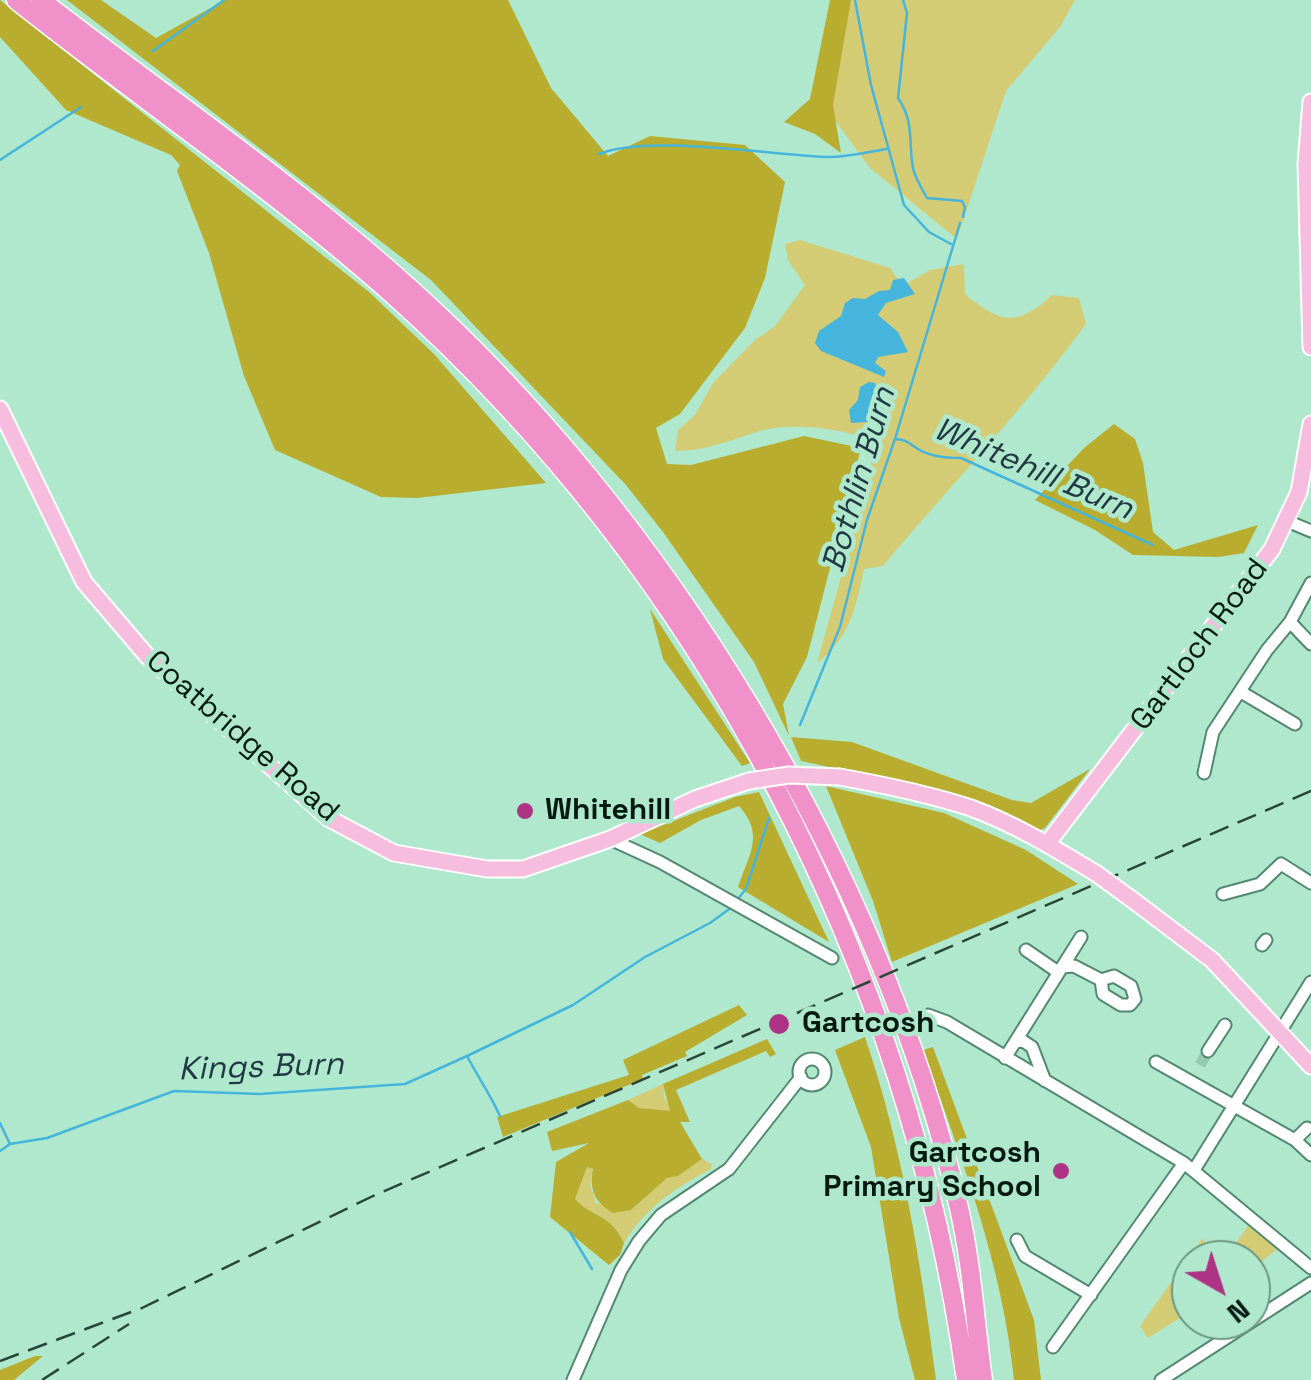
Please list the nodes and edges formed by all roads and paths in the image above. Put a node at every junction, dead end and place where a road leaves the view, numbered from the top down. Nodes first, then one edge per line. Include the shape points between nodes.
1 (16, 0) edge
2 (42, 0) edge
3 (1311, 102) edge
4 (1311, 347) edge
5 (0, 409) edge
6 (1311, 424) edge
7 (1309, 456) edge
8 (1288, 520) junction
9 (1311, 530) edge
10 (1311, 583) edge
11 (1290, 622) junction
12 (1311, 644) edge
13 (1241, 692) junction
14 (1295, 724) dead end
15 (1204, 773) dead end
16 (610, 839) junction
17 (1046, 844) junction
18 (1311, 883) edge
19 (1222, 894) dead end
20 (1081, 937) dead end
21 (1026, 950) dead end
22 (832, 958) dead end
23 (1060, 969) junction
24 (1101, 980) dead end
25 (1311, 982) edge
26 (928, 1015) dead end
27 (1224, 1026) dead end
28 (1279, 1030) junction
29 (1015, 1042) junction
30 (1208, 1052) tunnel mouth
31 (1005, 1058) junction
32 (1156, 1062) dead end
33 (1200, 1065) tunnel mouth
34 (1311, 1066) edge
35 (800, 1077) dead end
36 (1191, 1080) junction
37 (1046, 1082) junction
38 (1233, 1105) junction
39 (1307, 1128) dead end
40 (1295, 1140) junction
41 (1311, 1155) edge
42 (1189, 1166) junction
43 (924, 1167) junction
44 (958, 1208) junction
45 (1017, 1240) dead end
46 (1311, 1268) edge
47 (1311, 1283) edge
48 (1091, 1295) junction
49 (1052, 1348) dead end
50 (574, 1380) edge
51 (956, 1380) edge
52 (966, 1380) edge
53 (983, 1380) edge
54 (995, 1380) edge
55 (1161, 1380) edge

1 - 43 highway via 309,223 394,296 511,412 614,533 718,684 832,899 873,1002
2 - 44 highway via 320,211 406,285 487,362 626,523 759,722 846,890 893,995
3 - 4 main road
5 - 16 main road, Coatbridge Road via 84,582 148,658 328,818 394,852 486,869 523,868
6 - 7 main road, Gartloch Road
7 - 8 main road, Gartloch Road
8 - 9 street
8 - 17 main road, Gartloch Road
10 - 11 street
11 - 12 street
11 - 13 street
13 - 14 street
13 - 15 street via 1214,732
16 - 17 main road, Coatbridge Road, bridge via 694,799 789,775 884,784 972,808
16 - 22 street
17 - 28 main road, Coatbridge Road, bridge via 1212,960
18 - 19 street via 1281,864 1260,884
20 - 23 street
21 - 23 street
23 - 24 street via 1074,966
23 - 29 street
25 - 28 street
26 - 31 street
27 - 30 street
28 - 34 main road, Coatbridge Road
28 - 38 street
29 - 31 street
29 - 37 street via 1032,1048
31 - 37 street
32 - 36 street
33 - 36 street
35 - 50 street via 729,1170 661,1215 639,1241
36 - 38 street
37 - 42 street
38 - 40 street
38 - 42 street
39 - 40 street
40 - 41 street
42 - 46 street
42 - 48 street
43 - 51 highway
43 - 52 highway
44 - 53 highway
44 - 54 highway
45 - 48 street via 1025,1256
47 - 55 street
48 - 49 street

